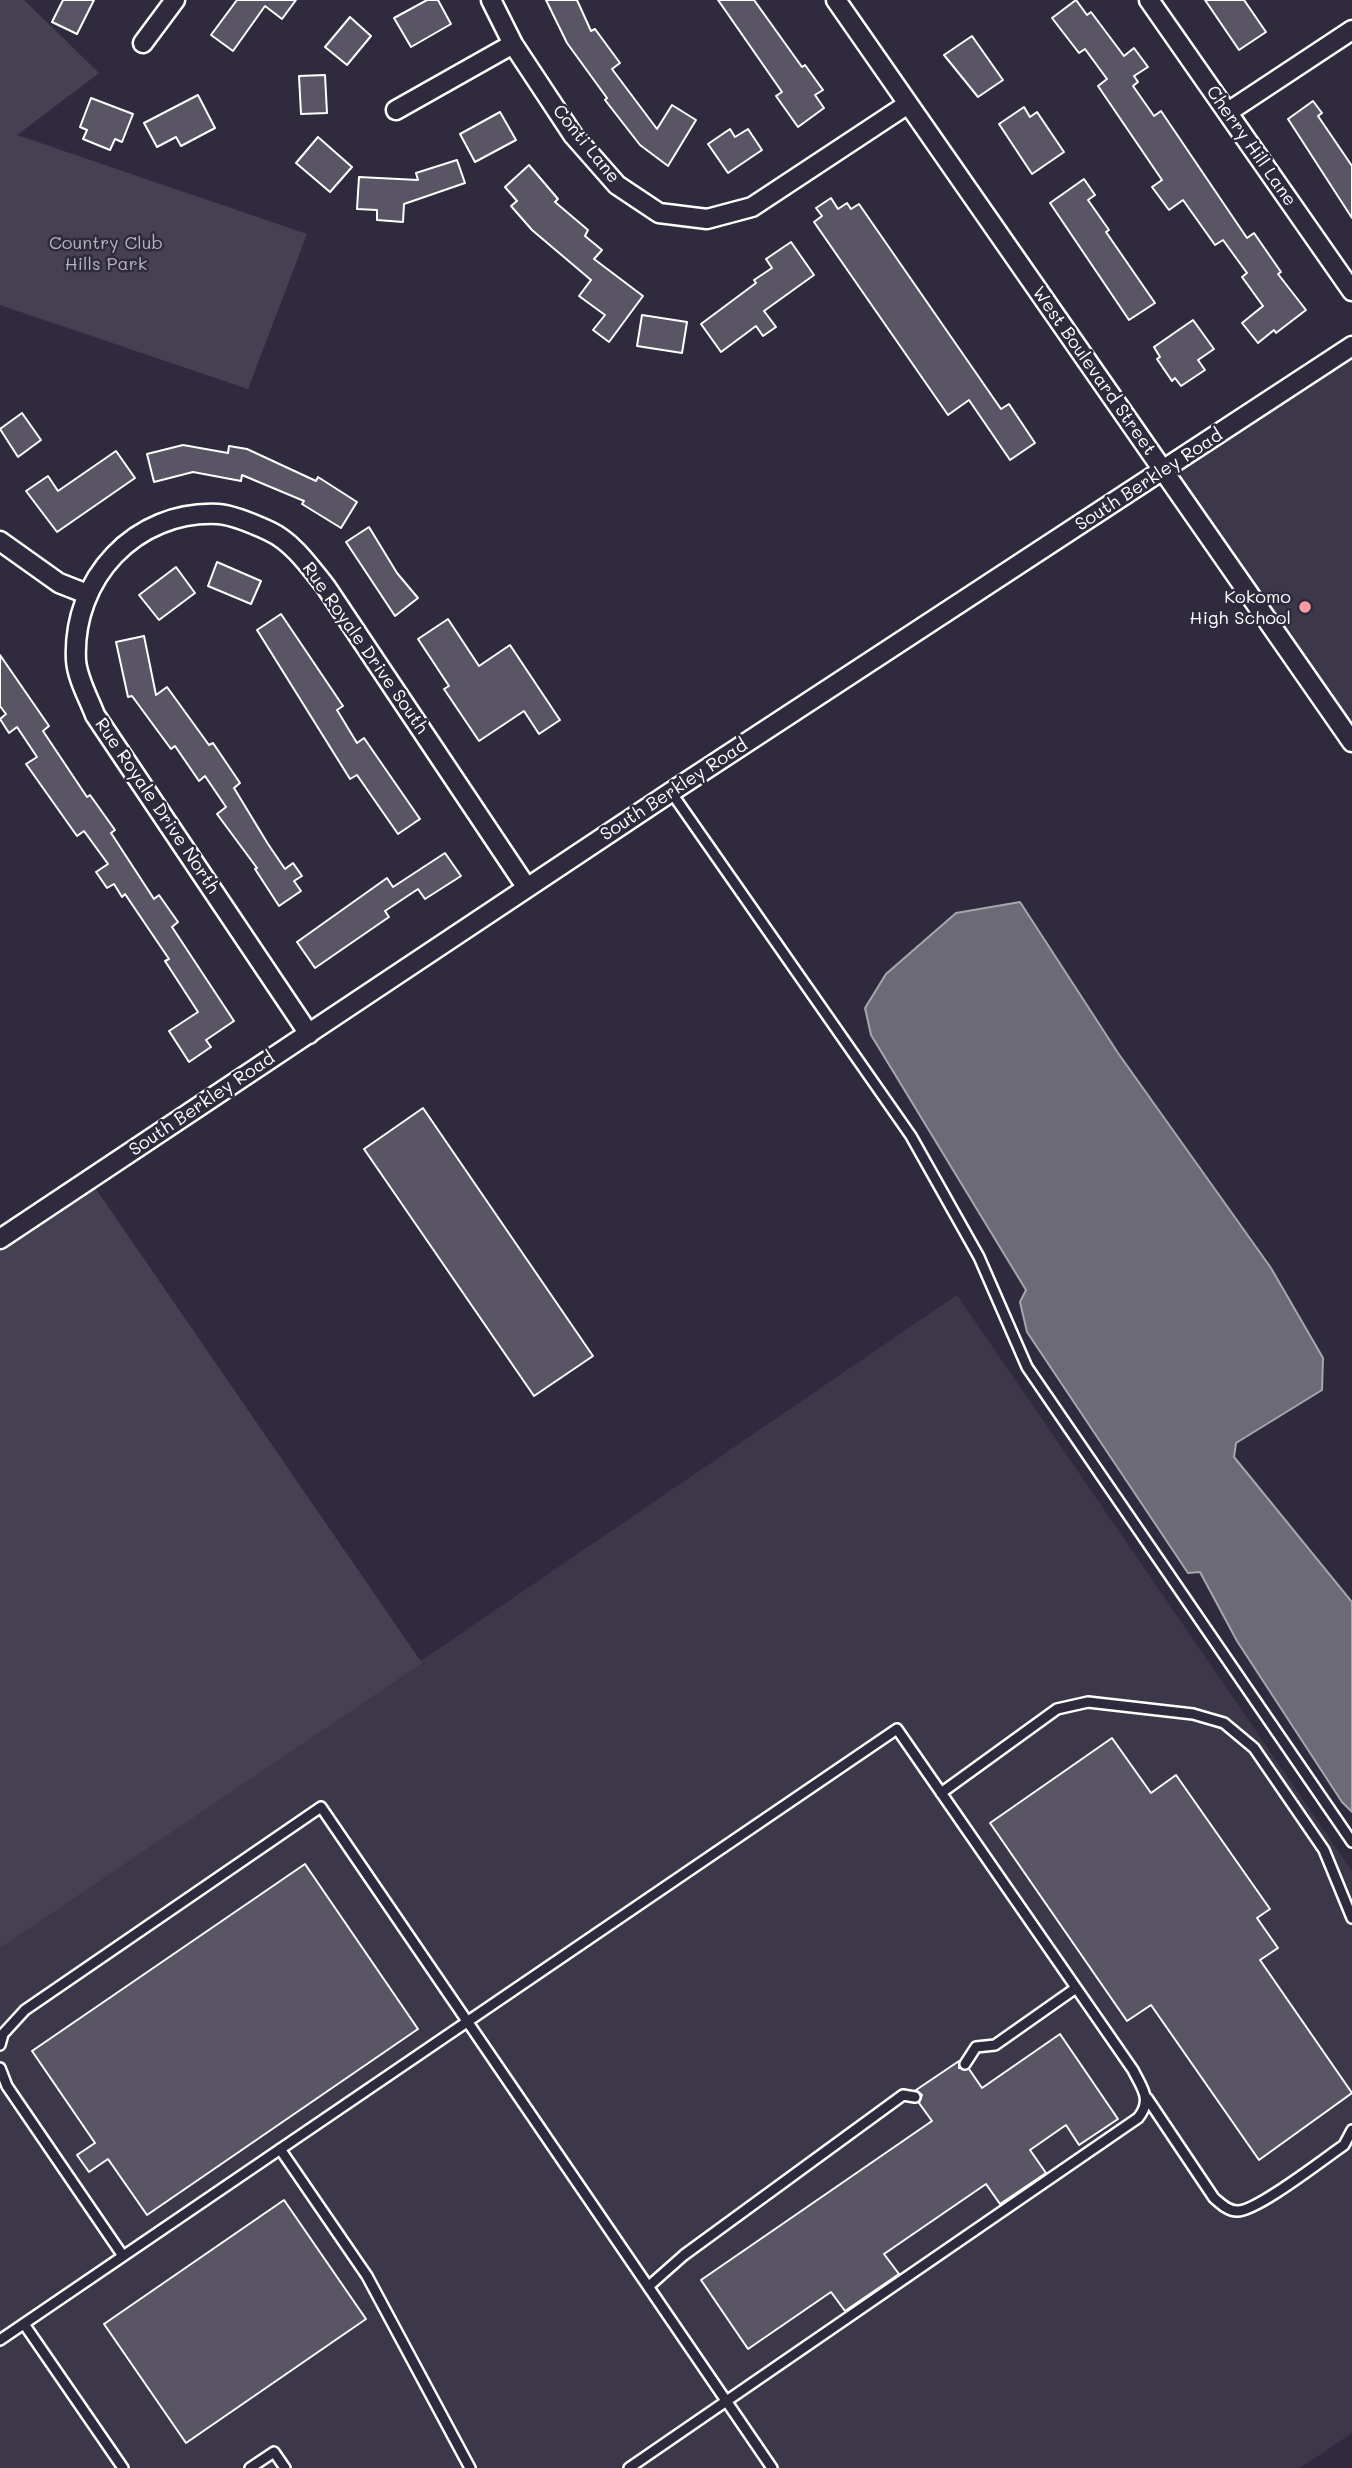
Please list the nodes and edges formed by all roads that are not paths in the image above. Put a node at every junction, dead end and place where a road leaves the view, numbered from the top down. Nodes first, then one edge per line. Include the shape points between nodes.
1 (176, 0) edge
2 (491, 0) edge
3 (836, 0) edge
4 (1149, 0) edge
5 (1352, 30) edge
6 (143, 43) dead end
7 (513, 44) junction
8 (908, 104) junction
9 (396, 110) dead end
10 (1228, 113) junction
11 (1352, 291) edge
12 (1352, 346) edge
13 (1163, 471) junction
14 (139, 533) joint
15 (0, 541) edge
16 (87, 594) junction
17 (1352, 742) edge
18 (671, 792) junction
19 (527, 888) junction
20 (309, 1034) junction
21 (0, 1239) edge
22 (942, 1793) junction
23 (1352, 1842) edge
24 (1352, 1918) edge
25 (1076, 1988) junction
26 (469, 2020) junction
27 (0, 2045) edge
28 (965, 2064) dead end
29 (0, 2068) edge
30 (915, 2097) dead end
31 (1147, 2098) junction
32 (1352, 2130) edge
33 (280, 2149) junction
34 (123, 2256) junction
35 (649, 2287) junction
36 (24, 2324) junction
37 (0, 2340) edge
38 (726, 2400) junction
39 (122, 2468) edge
40 (250, 2468) edge
41 (285, 2468) edge
42 (470, 2468) edge
43 (629, 2468) edge
44 (772, 2468) edge

1 - 6 street
2 - 7 street, Conti Lane
3 - 8 street, West Boulevard Street
4 - 10 street, Cherry Hill Lane
5 - 10 street
7 - 8 street, Conti Lane via 573,135 617,185 659,213 684,218 707,219 752,207
7 - 9 street
8 - 13 street, West Boulevard Street
10 - 11 street, Cherry Hill Lane
12 - 13 street, South Berkley Road
13 - 17 street, West Boulevard Street
13 - 18 street, South Berkley Road
14 - 16 street, Rue Royale Drive North via 102,567
14 - 19 street, Rue Royale Drive South via 176,519 220,514 271,531 299,553
15 - 16 street via 59,583
16 - 20 street, Rue Royale Drive North via 78,621 76,663 95,715
18 - 19 street, South Berkley Road
18 - 23 lane via 912,1136 979,1257 1027,1367
19 - 20 street, South Berkley Road
20 - 21 street, South Berkley Road
22 - 24 lane via 1027,1728 1067,1707 1088,1702 1193,1714 1224,1723 1254,1748 1324,1850
22 - 25 lane
22 - 26 lane via 897,1729
25 - 28 lane via 995,2045 976,2047
25 - 31 lane
26 - 27 lane via 321,1807 25,2010 3,2034
26 - 33 lane
26 - 35 lane
29 - 34 lane via 7,2086
30 - 35 lane via 903,2095 684,2255
31 - 32 lane via 1214,2198 1225,2208 1238,2211 1256,2205 1344,2145
31 - 38 lane via 1138,2118
33 - 34 lane
33 - 42 lane via 367,2276
34 - 36 lane
35 - 38 lane
36 - 37 lane
36 - 39 lane
38 - 43 lane
38 - 44 lane
40 - 41 lane via 274,2452

